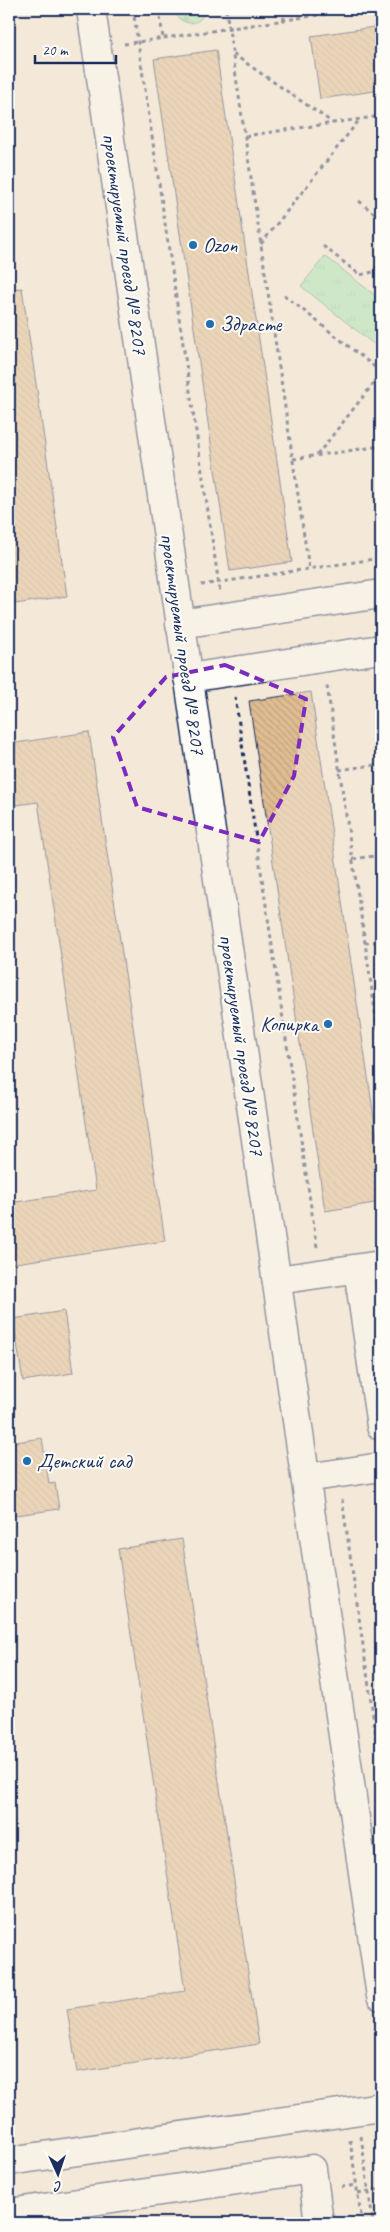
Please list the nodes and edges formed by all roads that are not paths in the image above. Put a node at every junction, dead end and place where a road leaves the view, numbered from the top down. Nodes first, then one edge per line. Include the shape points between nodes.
1 (90, 9) edge
2 (381, 594) edge
3 (180, 624) junction
4 (381, 649) edge
5 (188, 678) junction
6 (370, 1267) edge
7 (277, 1280) junction
8 (381, 1426) edge
9 (381, 1467) edge
10 (306, 1478) junction
11 (381, 1996) edge
12 (361, 2110) edge
13 (9, 2161) edge
14 (9, 2213) edge
15 (319, 2223) edge

1 - 3 street, проектируемый проезд № 8207
2 - 3 street
3 - 5 street, проектируемый проезд № 8207
4 - 5 street
5 - 7 street, проектируемый проезд № 8207
6 - 7 street
6 - 8 street
7 - 10 street, проектируемый проезд № 8207
9 - 10 street
10 - 11 street, проектируемый проезд № 8207
12 - 13 street
14 - 15 street via 312,2169

